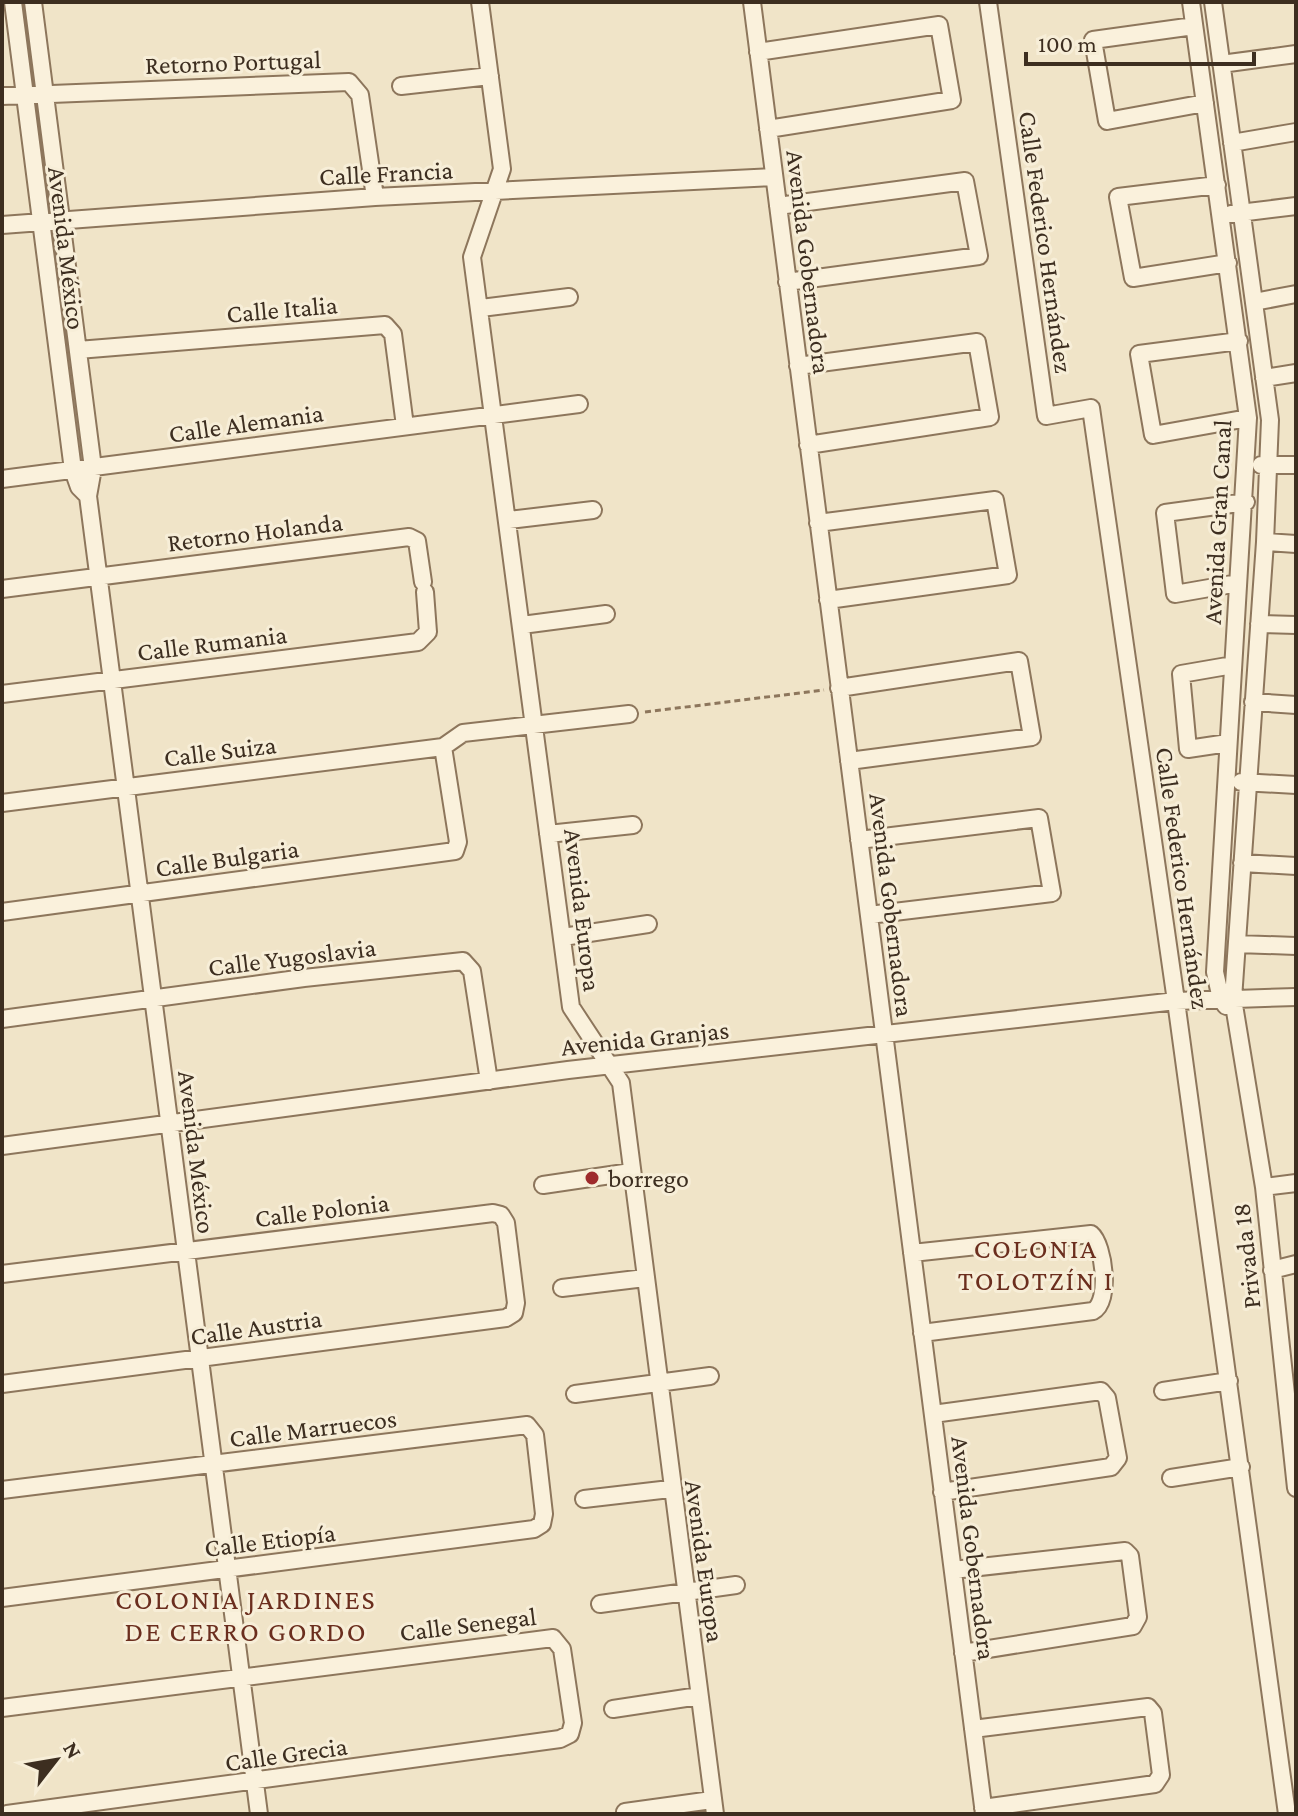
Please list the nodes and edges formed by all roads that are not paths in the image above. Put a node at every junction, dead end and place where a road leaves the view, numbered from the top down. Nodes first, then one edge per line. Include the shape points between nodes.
1 (13, 2) edge
2 (33, 2) edge
3 (480, 2) edge
4 (752, 2) edge
5 (988, 2) edge
6 (1191, 2) edge
7 (1213, 2) edge
8 (1194, 26) junction
9 (758, 52) junction
10 (1296, 54) edge
11 (1221, 64) junction
12 (490, 76) junction
13 (401, 86) dead end
14 (45, 93) junction
15 (24, 94) junction
16 (2, 96) edge
17 (1205, 103) junction
18 (768, 129) junction
19 (1296, 132) edge
20 (1232, 143) junction
21 (774, 177) junction
22 (1217, 185) junction
23 (496, 191) junction
24 (375, 197) junction
25 (778, 206) junction
26 (1296, 206) edge
27 (1242, 212) junction
28 (1222, 216) junction
29 (61, 221) junction
30 (39, 222) junction
31 (2, 225) edge
32 (1228, 263) junction
33 (787, 282) junction
34 (1296, 294) edge
35 (569, 297) dead end
36 (1254, 302) junction
37 (481, 308) junction
38 (1239, 341) junction
39 (78, 350) junction
40 (798, 366) junction
41 (1296, 373) edge
42 (1264, 378) junction
43 (579, 404) dead end
44 (495, 415) junction
45 (1248, 418) junction
46 (405, 426) junction
47 (808, 445) junction
48 (1247, 464) junction
49 (1270, 465) junction
50 (1296, 465) edge
51 (93, 468) junction
52 (73, 470) junction
53 (2, 479) edge
54 (88, 496) junction
55 (1246, 502) junction
56 (593, 510) dead end
57 (509, 520) junction
58 (818, 523) junction
59 (1265, 542) junction
60 (1296, 544) edge
61 (100, 575) junction
62 (1238, 583) junction
63 (2, 589) edge
64 (828, 600) junction
65 (606, 614) dead end
66 (1259, 624) junction
67 (522, 625) junction
68 (1296, 625) edge
69 (426, 637) joint
70 (1233, 665) junction
71 (113, 679) junction
72 (839, 688) junction
73 (2, 694) edge
74 (1253, 702) junction
75 (1296, 705) edge
76 (629, 714) road end
77 (536, 727) junction
78 (1228, 743) junction
79 (443, 747) junction
80 (849, 761) junction
81 (1227, 781) junction
82 (1248, 782) junction
83 (1296, 785) edge
84 (125, 787) junction
85 (2, 803) edge
86 (633, 825) dead end
87 (548, 834) junction
88 (859, 840) junction
89 (1242, 863) junction
90 (1296, 866) edge
91 (140, 894) junction
92 (2, 912) edge
93 (869, 915) junction
94 (648, 924) dead end
95 (563, 937) junction
96 (1237, 944) junction
97 (1296, 946) edge
98 (1296, 997) edge
99 (1227, 999) junction
100 (153, 1000) junction
101 (1176, 1001) junction
102 (2, 1019) edge
103 (884, 1036) junction
104 (612, 1066) junction
105 (489, 1081) junction
106 (169, 1123) junction
107 (2, 1146) edge
108 (631, 1172) junction
109 (1296, 1183) edge
110 (543, 1185) dead end
111 (1264, 1187) junction
112 (186, 1251) junction
113 (912, 1253) junction
114 (1296, 1264) edge
115 (1272, 1270) junction
116 (2, 1274) edge
117 (645, 1278) junction
118 (562, 1288) dead end
119 (514, 1313) joint
120 (922, 1333) junction
121 (201, 1359) junction
122 (710, 1376) dead end
123 (1229, 1381) junction
124 (2, 1384) edge
125 (658, 1384) junction
126 (1163, 1391) dead end
127 (575, 1394) dead end
128 (933, 1414) junction
129 (214, 1465) junction
130 (1241, 1467) junction
131 (1171, 1478) dead end
132 (1296, 1488) edge
133 (670, 1489) junction
134 (2, 1490) edge
135 (942, 1492) junction
136 (584, 1499) dead end
137 (542, 1524) joint
138 (953, 1570) junction
139 (228, 1571) junction
140 (736, 1585) dead end
141 (686, 1592) junction
142 (2, 1598) edge
143 (600, 1604) dead end
144 (963, 1653) junction
145 (242, 1679) junction
146 (699, 1696) junction
147 (2, 1708) edge
148 (613, 1709) dead end
149 (973, 1729) junction
150 (570, 1734) joint
151 (255, 1783) junction
152 (714, 1807) edge
153 (984, 1811) edge
154 (625, 1812) edge
155 (7, 1814) edge
156 (259, 1814) edge
157 (1287, 1814) edge

1 - 15 street, Avenida México
2 - 14 street, Avenida México
3 - 12 street, Avenida Europa
4 - 9 street, Avenida Gobernadora
5 - 101 street, Calle Federico Hernández via 1046,416 1091,408
6 - 8 street, Avenida Gran Canal
7 - 11 street, Avenida Gran Canal
8 - 17 street, Avenida Gran Canal
8 - 17 street via 1093,40 1107,121
9 - 18 street, Avenida Gobernadora
9 - 18 street via 939,25 952,100
10 - 11 street
11 - 20 street, Avenida Gran Canal
12 - 13 street
12 - 23 street, Avenida Europa via 502,169
14 - 15 street
14 - 24 street, Retorno Portugal via 349,82 360,95
14 - 29 street, Avenida México
15 - 16 street
15 - 30 street, Avenida México
17 - 22 street, Avenida Gran Canal
18 - 21 street, Avenida Gobernadora
19 - 20 street
20 - 27 street, Avenida Gran Canal
21 - 23 street, Calle Francia
21 - 25 street, Avenida Gobernadora
22 - 28 street, Avenida Gran Canal
22 - 32 street via 1118,197 1133,278
23 - 24 street, Calle Francia
23 - 37 street, Avenida Europa via 472,252
24 - 29 street, Calle Francia
25 - 33 street, Avenida Gobernadora
25 - 33 street via 965,181 979,256
26 - 27 street
27 - 28 street
27 - 36 street, Avenida Gran Canal
28 - 32 street, Avenida Gran Canal
29 - 30 street, Calle Francia
29 - 39 street, Avenida México
30 - 31 street, Calle Francia
30 - 52 street, Avenida México
32 - 38 street, Avenida Gran Canal
33 - 40 street, Avenida Gobernadora
34 - 36 street
35 - 37 street
36 - 42 street, Avenida Gran Canal
37 - 44 street, Avenida Europa
38 - 45 street, Avenida Gran Canal
38 - 45 street via 1139,354 1153,435
39 - 46 street, Calle Italia via 385,325 393,334
39 - 51 street, Avenida México
40 - 47 street, Avenida Gobernadora
40 - 47 street via 977,342 990,417
41 - 42 street
42 - 49 street, Avenida Gran Canal
43 - 44 street, Calle Alemania
44 - 46 street, Calle Alemania
44 - 57 street, Avenida Europa
45 - 48 street, Avenida Gran Canal
46 - 51 street, Calle Alemania
47 - 58 street, Avenida Gobernadora
48 - 49 street
48 - 55 street, Avenida Gran Canal
49 - 50 street
49 - 59 street, Avenida Gran Canal
51 - 52 street, Calle Alemania
51 - 54 street, Avenida México
52 - 53 street, Calle Alemania
52 - 54 street, Avenida México
54 - 61 street, Avenida México
55 - 62 street, Avenida Gran Canal
55 - 62 street via 1165,513 1175,594
56 - 57 street
57 - 67 street, Avenida Europa
58 - 64 street, Avenida Gobernadora
58 - 64 street via 995,500 1008,575
59 - 60 street
59 - 66 street, Avenida Gran Canal
61 - 63 street, Retorno Holanda
61 - 69 street, Retorno Holanda via 415,538 429,625
61 - 71 street, Avenida México
62 - 70 street, Avenida Gran Canal
64 - 72 street, Avenida Gobernadora
65 - 67 street
66 - 68 street
66 - 74 street, Avenida Gran Canal
67 - 77 street, Avenida Europa
69 - 71 street, Calle Rumania
70 - 78 street, Avenida Gran Canal
70 - 78 street via 1181,674 1188,749
71 - 73 street, Calle Rumania
71 - 84 street, Avenida México
72 - 80 street, Avenida Gobernadora
72 - 80 street via 1019,661 1032,737
74 - 75 street
74 - 82 street, Avenida Gran Canal
76 - 77 street, Calle Suiza
77 - 79 street, Calle Suiza via 463,733
77 - 87 street, Avenida Europa
78 - 81 street, Avenida Gran Canal
79 - 84 street, Calle Suiza
79 - 91 street, Calle Bulgaria via 457,849 451,853
80 - 88 street, Avenida Gobernadora
81 - 82 street
81 - 99 street, Avenida Gran Canal via 1215,972
82 - 83 street
82 - 89 street, Avenida Gran Canal
84 - 85 street, Calle Suiza
84 - 91 street, Avenida México
86 - 87 street
87 - 95 street, Avenida Europa
88 - 93 street, Avenida Gobernadora
88 - 93 street via 1039,818 1052,893
89 - 90 street
89 - 96 street, Avenida Gran Canal
91 - 92 street, Calle Bulgaria
91 - 100 street, Avenida México
93 - 103 street, Avenida Gobernadora
94 - 95 street
95 - 104 street, Avenida Europa via 573,1013
96 - 97 street
96 - 99 street, Avenida Gran Canal
98 - 99 street, Avenida Granjas
99 - 101 street, Avenida Granjas
99 - 111 street, Privada 18 via 1237,1020
100 - 102 street, Calle Yugoslavia
100 - 105 street, Calle Yugoslavia via 466,962 472,971
100 - 106 street, Avenida México
101 - 103 street, Avenida Granjas
101 - 123 street, Calle Federico Hernández
103 - 104 street, Avenida Granjas
103 - 113 street, Avenida Gobernadora
104 - 105 street, Avenida Granjas
104 - 108 street, Avenida Europa via 621,1083
105 - 106 street, Avenida Granjas
106 - 107 street, Avenida Granjas
106 - 112 street, Avenida México
108 - 110 street
108 - 117 street, Avenida Europa
109 - 111 street
111 - 115 street, Privada 18
112 - 116 street, Calle Polonia
112 - 119 street, Calle Polonia via 498,1213 506,1223
112 - 121 street, Avenida México
113 - 120 street, Avenida Gobernadora
113 - 120 street via 1087,1234 1098,1243 1104,1301 1093,1311
114 - 115 street
115 - 132 street, Privada 18
117 - 118 street
117 - 125 street, Avenida Europa
119 - 121 street, Calle Austria
120 - 128 street, Avenida Gobernadora
121 - 124 street, Calle Austria
121 - 129 street, Avenida México
122 - 125 street
123 - 126 street
123 - 130 street, Calle Federico Hernández
125 - 127 street
125 - 133 street, Avenida Europa
128 - 135 street, Avenida Gobernadora
128 - 135 street via 1101,1391 1107,1398 1118,1458 1111,1467
129 - 134 street, Calle Marruecos
129 - 137 street, Calle Marruecos via 527,1425 535,1435
129 - 139 street, Avenida México
130 - 131 street
130 - 157 street, Calle Federico Hernández
133 - 136 street
133 - 141 street, Avenida Europa
135 - 138 street, Avenida Gobernadora
137 - 139 street, Calle Etiopía
138 - 144 street, Avenida Gobernadora
138 - 144 street via 1125,1551 1138,1617 1133,1626
139 - 142 street, Calle Etiopía
139 - 145 street, Avenida México
140 - 141 street
141 - 143 street
141 - 146 street, Avenida Europa
144 - 149 street, Avenida Gobernadora
145 - 147 street, Calle Senegal
145 - 150 street, Calle Senegal via 553,1638 562,1649 573,1723
145 - 151 street, Avenida México
146 - 148 street
146 - 152 street, Avenida Europa
149 - 153 street, Avenida Gobernadora
149 - 153 street via 1148,1707 1153,1713 1161,1775 1155,1784
150 - 151 street, Calle Grecia
151 - 155 street, Calle Grecia
151 - 156 street, Avenida México
152 - 154 street

